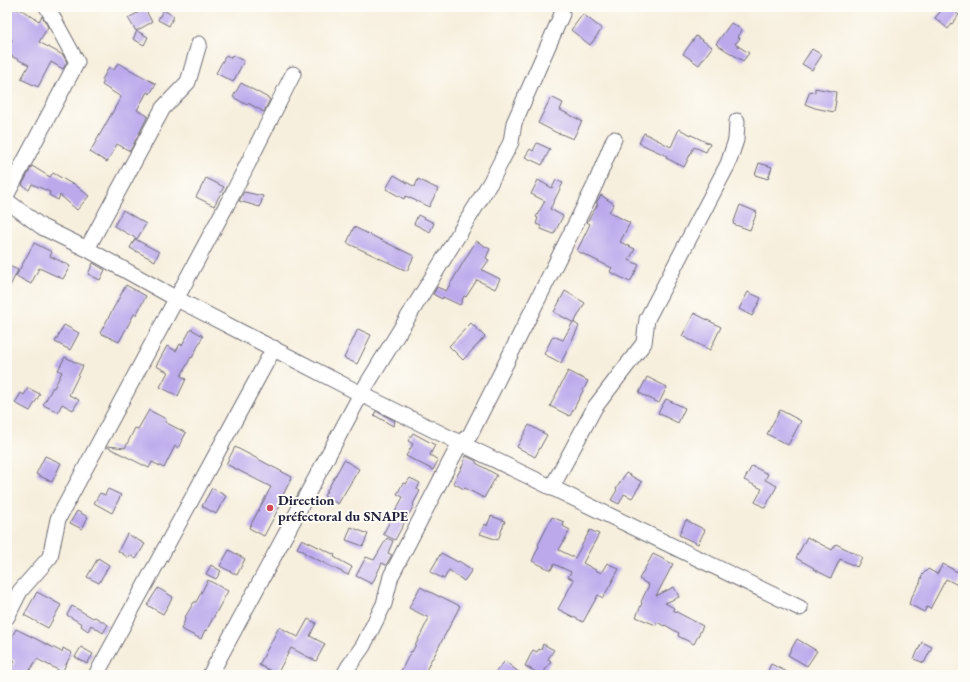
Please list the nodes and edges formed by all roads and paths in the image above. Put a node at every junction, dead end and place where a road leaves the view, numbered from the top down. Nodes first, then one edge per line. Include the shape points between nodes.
1 (47, 7) edge
2 (562, 14) dead end
3 (200, 44) dead end
4 (293, 74) dead end
5 (737, 121) dead end
6 (614, 139) dead end
7 (7, 194) edge
8 (7, 201) edge
9 (87, 249) junction
10 (177, 299) junction
11 (274, 348) junction
12 (361, 394) junction
13 (460, 443) junction
14 (552, 487) junction
15 (20, 591) junction
16 (7, 599) edge
17 (800, 608) dead end
18 (7, 617) edge
19 (96, 675) edge
20 (210, 675) edge
21 (344, 675) edge

1 - 7 street via 77,62
2 - 12 street via 514,123 511,142 490,183
3 - 9 street via 188,82 163,108
4 - 10 street
5 - 14 street via 736,140 728,164 647,319 644,343 594,407
6 - 13 street via 592,192 470,435
8 - 9 street via 42,227
9 - 10 street
10 - 11 street
10 - 15 street via 58,519 50,557
11 - 12 street
11 - 19 street
12 - 13 street
12 - 20 street
13 - 14 street
13 - 21 street via 392,576 384,604 363,646
14 - 17 street
15 - 16 street
15 - 18 street

